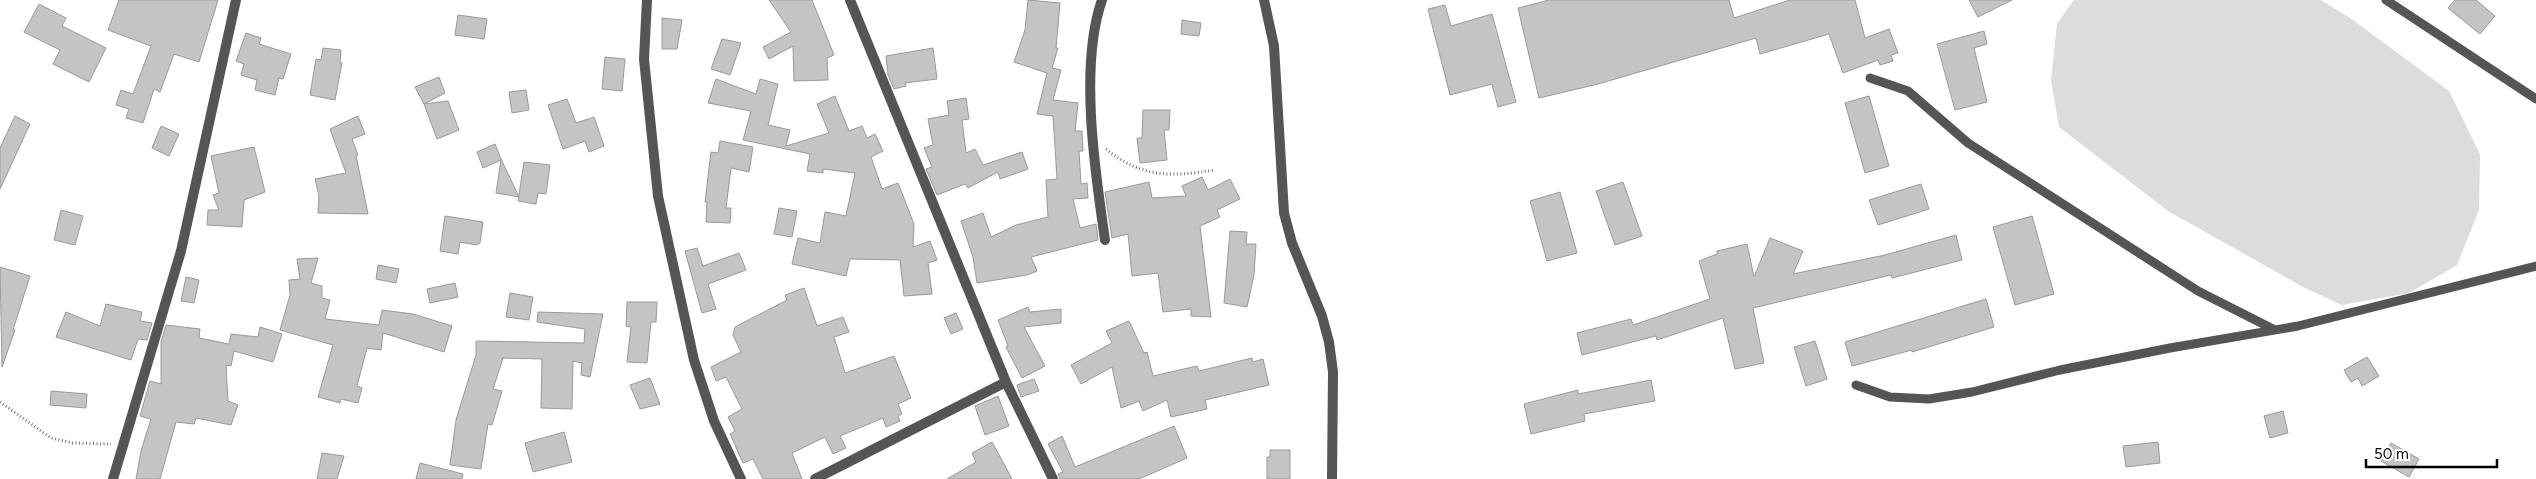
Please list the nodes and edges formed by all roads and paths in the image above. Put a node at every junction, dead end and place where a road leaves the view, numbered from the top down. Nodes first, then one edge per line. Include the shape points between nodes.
1 (236, 0) edge
2 (647, 0) edge
3 (850, 0) edge
4 (1102, 0) edge
5 (1264, 0) edge
6 (2386, 0) edge
7 (1870, 78) dead end
8 (2536, 99) edge
9 (1094, 139) junction
10 (1214, 170) dead end
11 (1105, 240) dead end
12 (2536, 266) edge
13 (2275, 330) junction
14 (1006, 382) junction
15 (1856, 385) dead end
16 (0, 402) edge
17 (124, 444) junction
18 (113, 479) edge
19 (741, 479) edge
20 (815, 479) edge
21 (1053, 479) edge
22 (1332, 479) edge

1 - 17 street via 181,250
2 - 19 street via 644,59 658,196 694,360 714,421
3 - 14 street
4 - 9 street via 1096,16 1090,72
5 - 22 street via 1274,46 1284,213 1329,342 1333,372
6 - 8 lane
7 - 13 lane via 1908,91 1968,143 2198,291
9 - 10 path via 1121,161 1149,172 1178,176
9 - 11 street
12 - 13 lane
13 - 15 lane via 2170,348 1929,399 1890,397
14 - 20 street
14 - 21 street
16 - 17 path via 51,438 72,443
17 - 18 street

